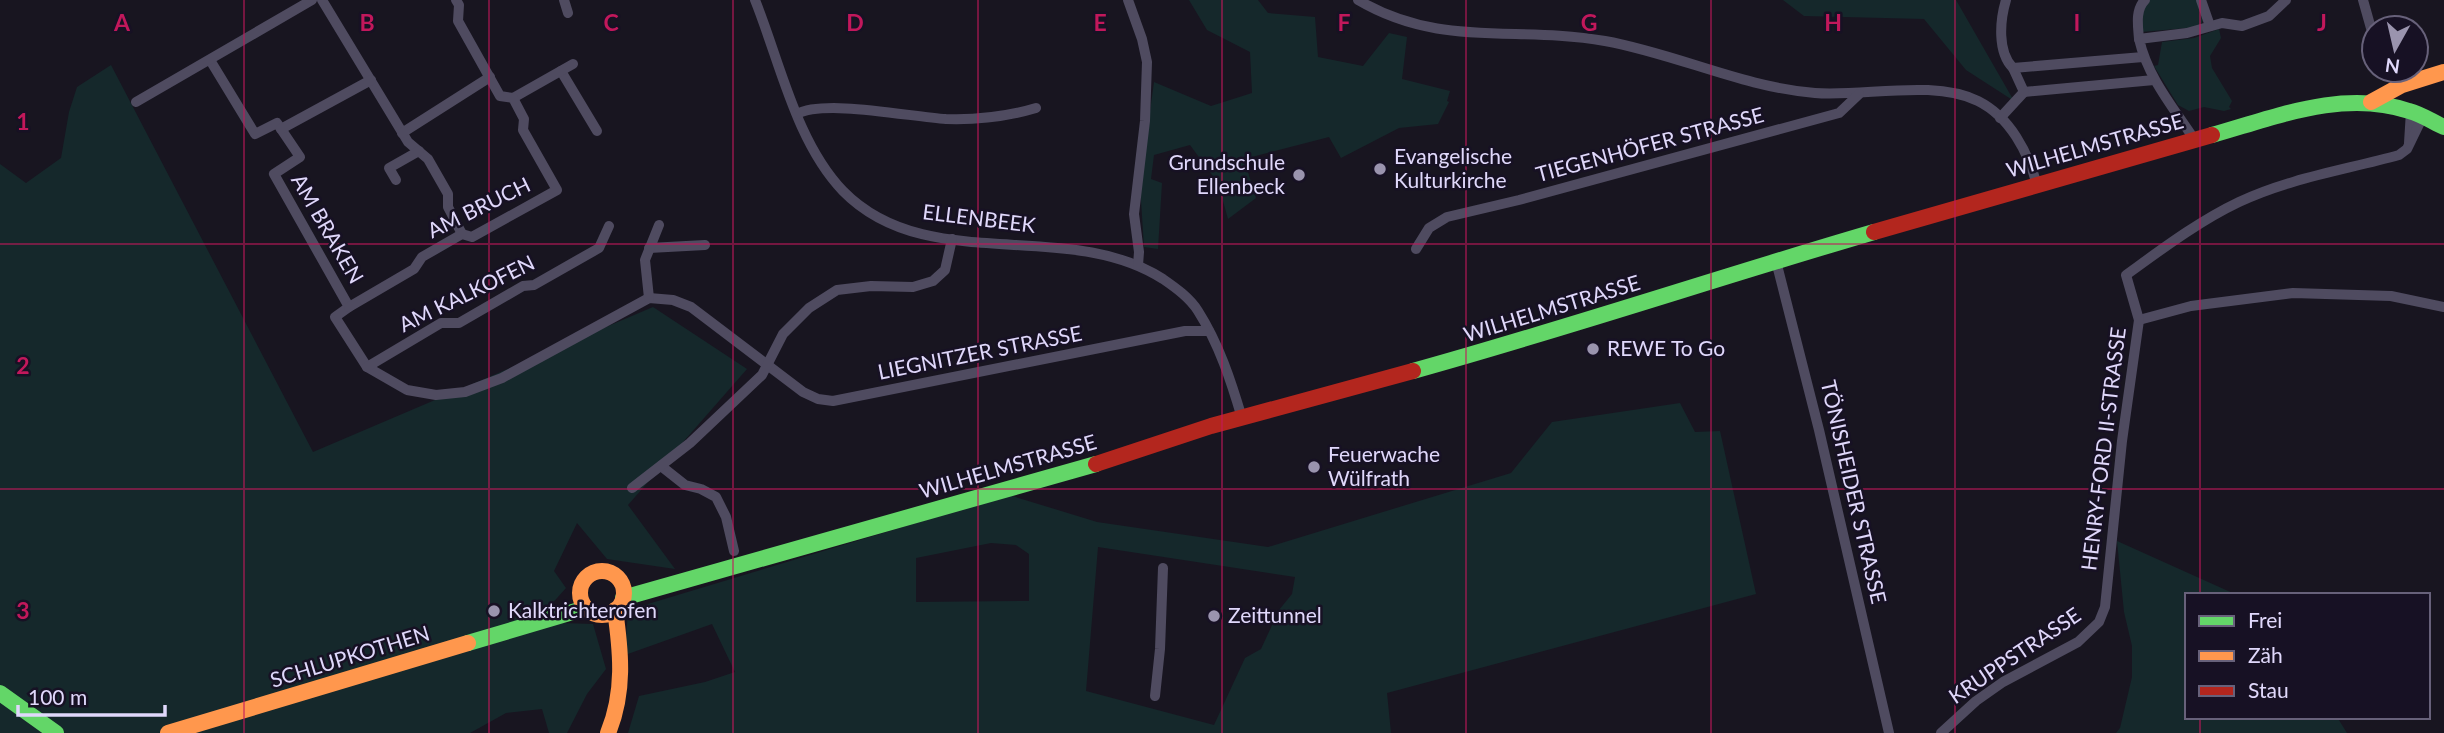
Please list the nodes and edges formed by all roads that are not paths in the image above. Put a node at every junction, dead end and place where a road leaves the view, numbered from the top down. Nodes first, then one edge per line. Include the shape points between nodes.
1 (312, 0) edge
2 (322, 0) edge
3 (456, 0) edge
4 (564, 0) edge
5 (755, 0) edge
6 (1128, 0) edge
7 (1358, 0) edge
8 (2006, 0) edge
9 (2145, 0) edge
10 (2201, 0) edge
11 (2286, 0) edge
12 (568, 13) dead end
13 (2210, 26) junction
14 (2139, 39) junction
15 (2143, 57) junction
16 (210, 60) junction
17 (573, 64) dead end
18 (2013, 68) junction
19 (561, 71) junction
20 (490, 78) junction
21 (371, 80) junction
22 (2154, 80) junction
23 (2405, 84) edge
24 (2416, 84) edge
25 (2024, 92) junction
26 (1858, 93) junction
27 (513, 98) junction
28 (135, 102) dead end
29 (2371, 103) junction
30 (1036, 108) dead end
31 (2417, 113) junction
32 (797, 114) junction
33 (2000, 118) junction
34 (2444, 127) edge
35 (281, 129) junction
36 (597, 131) dead end
37 (402, 132) junction
38 (2194, 139) junction
39 (419, 151) junction
40 (396, 180) dead end
41 (2037, 185) junction
42 (659, 225) dead end
43 (609, 226) dead end
44 (463, 234) junction
45 (952, 239) junction
46 (705, 245) dead end
47 (649, 248) junction
48 (1416, 249) dead end
49 (1776, 261) junction
50 (1138, 265) junction
51 (649, 298) junction
52 (349, 307) junction
53 (2444, 307) edge
54 (2139, 320) junction
55 (1209, 331) junction
56 (768, 364) junction
57 (367, 367) junction
58 (1242, 418) junction
59 (661, 466) junction
60 (632, 488) dead end
61 (734, 551) dead end
62 (1163, 568) dead end
63 (605, 606) junction
64 (2105, 607) joint
65 (0, 692) edge
66 (1155, 696) dead end
67 (56, 733) edge
68 (168, 733) edge
69 (608, 733) edge
70 (1889, 733) edge
71 (1941, 733) edge

1 - 16 street
2 - 21 street
3 - 20 street via 458,21
4 - 12 street
5 - 32 street, ELLENBEEK
6 - 50 street via 1147,62 1134,214
7 - 26 street via 1428,28 1603,40 1772,88
8 - 18 street via 2002,42
9 - 14 street via 2137,21
10 - 13 street
11 - 13 street via 2269,16 2242,26
13 - 14 street
14 - 15 street
15 - 18 street
15 - 22 street
16 - 28 street
16 - 35 street via 256,134 277,124
17 - 19 street
18 - 25 street
19 - 27 street
19 - 36 street
20 - 27 street via 500,96
20 - 37 street
21 - 35 street
21 - 37 street
22 - 25 street
22 - 38 street
23 - 29 main road, WILHELMSTRASSE
24 - 31 main road
25 - 33 street
26 - 33 street via 1945,93 1978,101
26 - 48 street, TIEGENHÖFER STRASSE via 1839,113 1447,216 1429,228
27 - 44 street, AM BRUCH via 524,119 523,130 557,190 472,237
29 - 31 main road
29 - 38 main road, WILHELMSTRASSE via 2326,104
30 - 32 street via 989,118 949,119 835,108
31 - 34 main road
31 - 54 street, HENRY-FORD II-STRASSE via 2408,146 2399,155 2295,180 2238,202 2126,275
32 - 45 street, ELLENBEEK via 811,147 843,191 895,225
33 - 41 street via 2017,136
35 - 52 street, AM BRAKEN via 300,158 274,174
37 - 39 street
38 - 41 main road, WILHELMSTRASSE
39 - 40 street via 389,168
39 - 44 street via 448,194 448,207
41 - 49 main road, WILHELMSTRASSE
42 - 47 street
43 - 57 street, AM KALKOFEN via 599,248 459,323 441,323
44 - 52 street, AM BRUCH
45 - 50 street, ELLENBEEK via 1065,247
45 - 56 street via 945,271 933,281 913,287 837,290 790,326
46 - 47 street
47 - 51 street via 645,260
49 - 58 main road, WILHELMSTRASSE via 1499,347
49 - 70 street, TÖNISHEIDER STRASSE
50 - 55 street, ELLENBEEK via 1178,290 1198,309
51 - 56 street via 691,307
51 - 57 street, AM BRAKEN via 502,378 465,392 417,393
52 - 57 street, AM BRAKEN via 335,317
53 - 54 street via 2391,296 2293,293 2191,306
54 - 64 street, HENRY-FORD II-STRASSE
55 - 56 street, LIEGNITZER STRASSE via 1185,331 833,401 803,392
55 - 58 street, ELLENBEEK
56 - 59 street via 745,392
58 - 63 main road, WILHELMSTRASSE
59 - 60 street
59 - 61 street via 685,485 716,497
62 - 66 street
63 - 68 main road, SCHLUPKOTHEN via 543,620
63 - 69 main road via 617,648 618,709
64 - 71 street, KRUPPSTRASSE via 2099,622 2078,642 2003,682
65 - 67 main road

